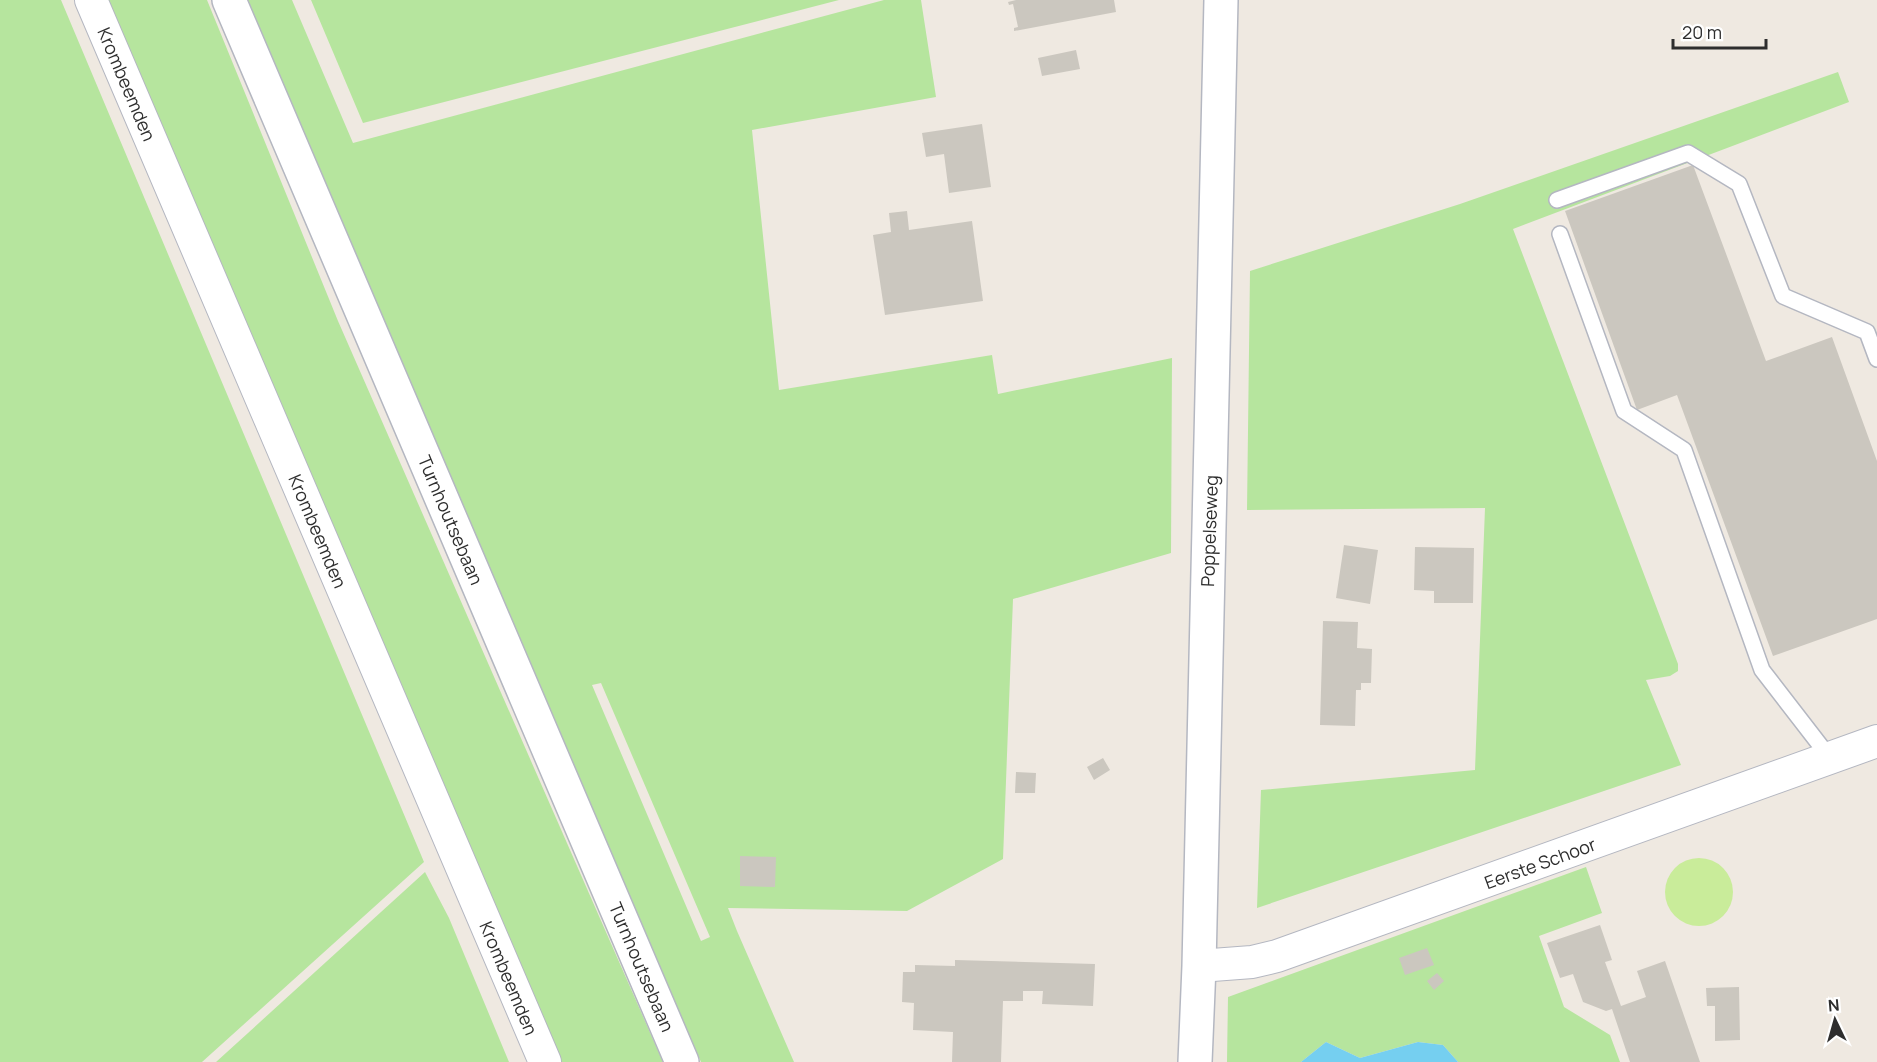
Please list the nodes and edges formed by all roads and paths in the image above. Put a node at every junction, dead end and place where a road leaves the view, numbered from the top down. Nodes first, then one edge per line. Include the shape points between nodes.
1 (91, 0) edge
2 (229, 0) edge
3 (1221, 0) edge
4 (1557, 200) dead end
5 (1560, 234) dead end
6 (1876, 356) edge
7 (1877, 741) edge
8 (1830, 758) junction
9 (1199, 966) junction
10 (681, 1055) edge
11 (545, 1062) edge
12 (1195, 1062) edge

1 - 11 street, Krombeemden
2 - 10 main road, Turnhoutsebaan
3 - 9 main road, Poppelseweg
4 - 6 lane via 1688,153 1739,184 1783,296 1867,332
5 - 8 lane via 1624,411 1684,450 1762,670
7 - 8 street, Eerste Schoor
8 - 9 street, Eerste Schoor via 1277,956
9 - 12 main road, Poppelseweg

